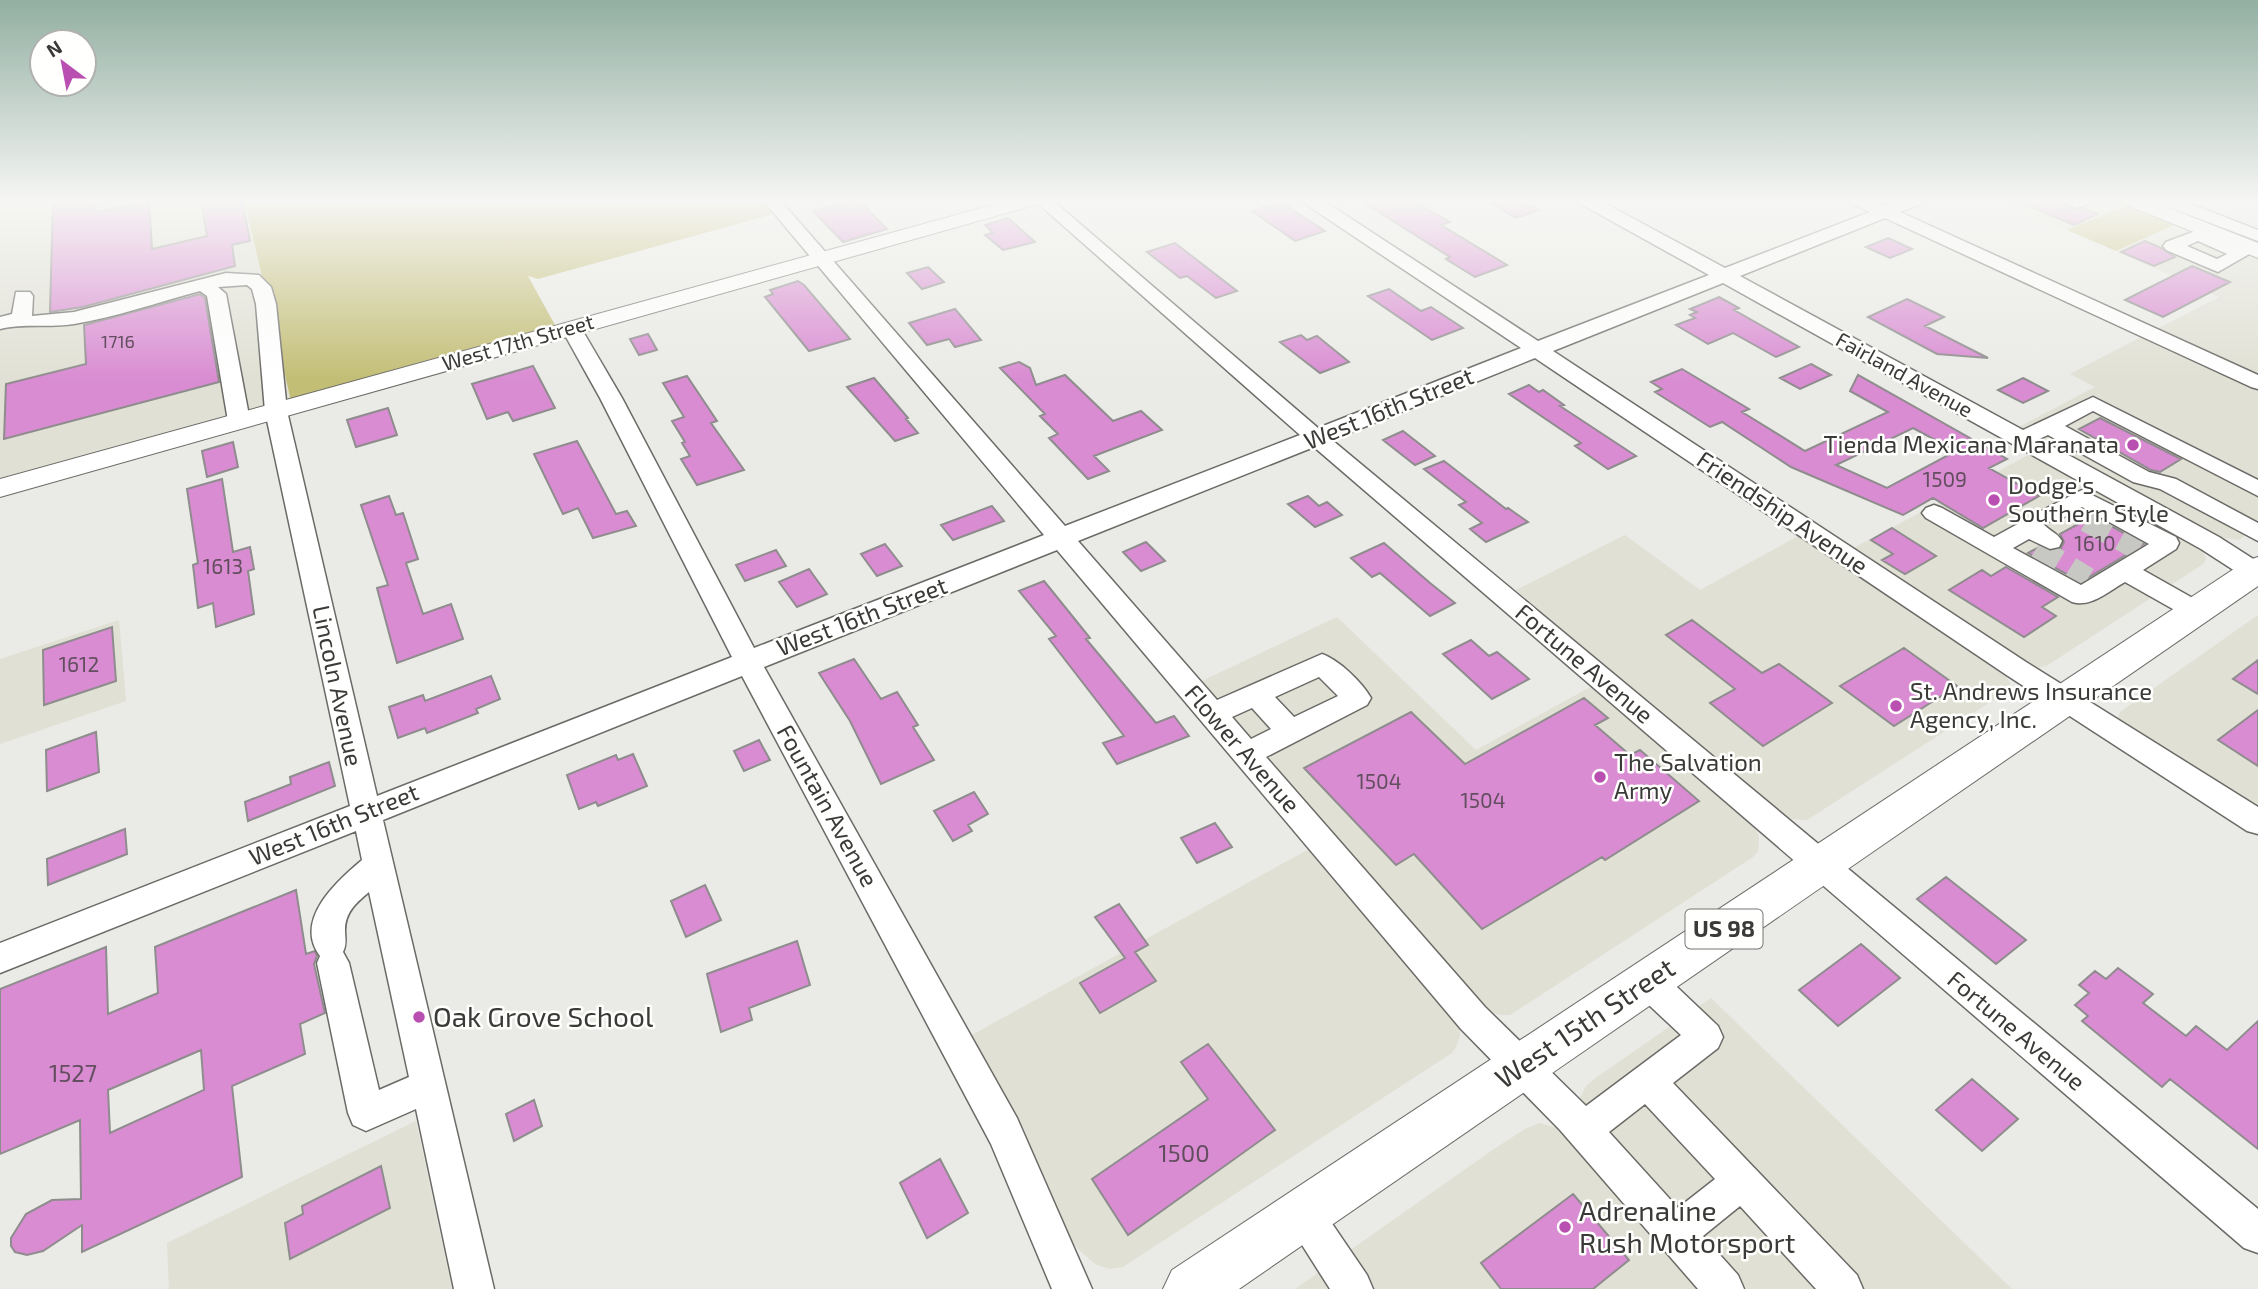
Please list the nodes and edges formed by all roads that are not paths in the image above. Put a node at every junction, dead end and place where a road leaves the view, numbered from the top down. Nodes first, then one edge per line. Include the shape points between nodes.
1 (820, 259) joint
2 (1109, 259) edge
3 (1402, 259) edge
4 (1695, 259) edge
5 (1764, 259) edge
6 (1988, 259) edge
7 (2202, 259) edge
8 (2230, 259) edge
9 (1723, 275) junction
10 (204, 285) junction
11 (23, 296) dead end
12 (22, 317) junction
13 (0, 323) edge
14 (571, 328) junction
15 (1537, 349) junction
16 (2258, 383) edge
17 (276, 411) junction
18 (239, 421) junction
19 (2048, 426) junction
20 (1317, 438) junction
21 (2021, 440) junction
22 (2104, 484) junction
23 (0, 488) edge
24 (2258, 489) edge
25 (1934, 513) dead end
26 (2047, 526) junction
27 (1062, 539) junction
28 (2127, 560) junction
29 (2257, 562) edge
30 (2196, 611) junction
31 (748, 662) junction
32 (1256, 695) junction
33 (2065, 699) junction
34 (1213, 715) junction
35 (1291, 732) junction
36 (1247, 754) junction
37 (365, 813) junction
38 (2258, 822) edge
39 (1819, 864) junction
40 (377, 866) junction
41 (332, 954) joint
42 (0, 958) edge
43 (1647, 981) junction
44 (1521, 1066) junction
45 (1647, 1081) junction
46 (427, 1086) junction
47 (1584, 1129) junction
48 (1742, 1181) junction
49 (1303, 1213) junction
50 (1676, 1234) junction
51 (2258, 1234) edge
52 (474, 1289) edge
53 (1072, 1289) edge
54 (1191, 1289) edge
55 (1353, 1289) edge
56 (1724, 1289) edge
57 (1843, 1289) edge

1 - 14 main road, West 17th Street
1 - 27 street, Flower Avenue
2 - 20 street, Fortune Avenue
3 - 15 street, Friendship Avenue
4 - 9 street, Fairland Avenue
5 - 9 street, West 16th Street
6 - 16 street
7 - 8 street via 2218,266
9 - 15 street, West 16th Street
9 - 21 street, Fairland Avenue
10 - 12 street via 74,318 26,322
10 - 17 street via 239,278 252,279 261,288
10 - 18 street via 216,294
11 - 12 street
12 - 13 street
14 - 17 main road, West 17th Street
14 - 31 street, Fountain Avenue
15 - 20 street, West 16th Street
15 - 33 street, Friendship Avenue
17 - 18 main road, West 17th Street
17 - 37 street, Lincoln Avenue
18 - 23 main road, West 17th Street
19 - 21 street
19 - 24 street via 2093,403
19 - 29 street via 2141,477 2168,484
20 - 27 street, West 16th Street
20 - 39 street, Fortune Avenue
21 - 22 street, Fairland Avenue
22 - 26 street
22 - 28 street, Fairland Avenue
25 - 26 street
26 - 28 street
26 - 28 street via 2081,596
27 - 31 street, West 16th Street
27 - 34 street, Flower Avenue
28 - 29 street, Fairland Avenue
28 - 30 street
29 - 30 highway, West 15th Street / US 98
30 - 33 highway, West 15th Street / US 98
31 - 37 street, West 16th Street
31 - 53 street, Fountain Avenue via 1004,1131
32 - 34 street
32 - 35 street
32 - 35 street via 1322,664 1357,698
33 - 38 street, Friendship Avenue
33 - 39 highway, West 15th Street / US 98
34 - 36 street, Flower Avenue
35 - 36 street
36 - 44 street, Flower Avenue via 1473,1018
37 - 40 street, Lincoln Avenue
37 - 42 street, West 16th Street
39 - 43 highway, West 15th Street / US 98
39 - 51 street, Fortune Avenue
40 - 41 street via 339,899 329,914
40 - 46 street, Lincoln Avenue
41 - 46 street via 366,1113
43 - 44 highway, West 15th Street / US 98
43 - 45 street via 1706,1037
44 - 47 street, Flower Avenue
44 - 49 highway, West 15th Street / US 98
45 - 47 street
45 - 48 street
46 - 52 street, Lincoln Avenue
47 - 50 street, Flower Avenue
48 - 50 street
48 - 57 street
49 - 54 highway, West 15th Street / US 98
49 - 55 street
50 - 56 street, Flower Avenue

